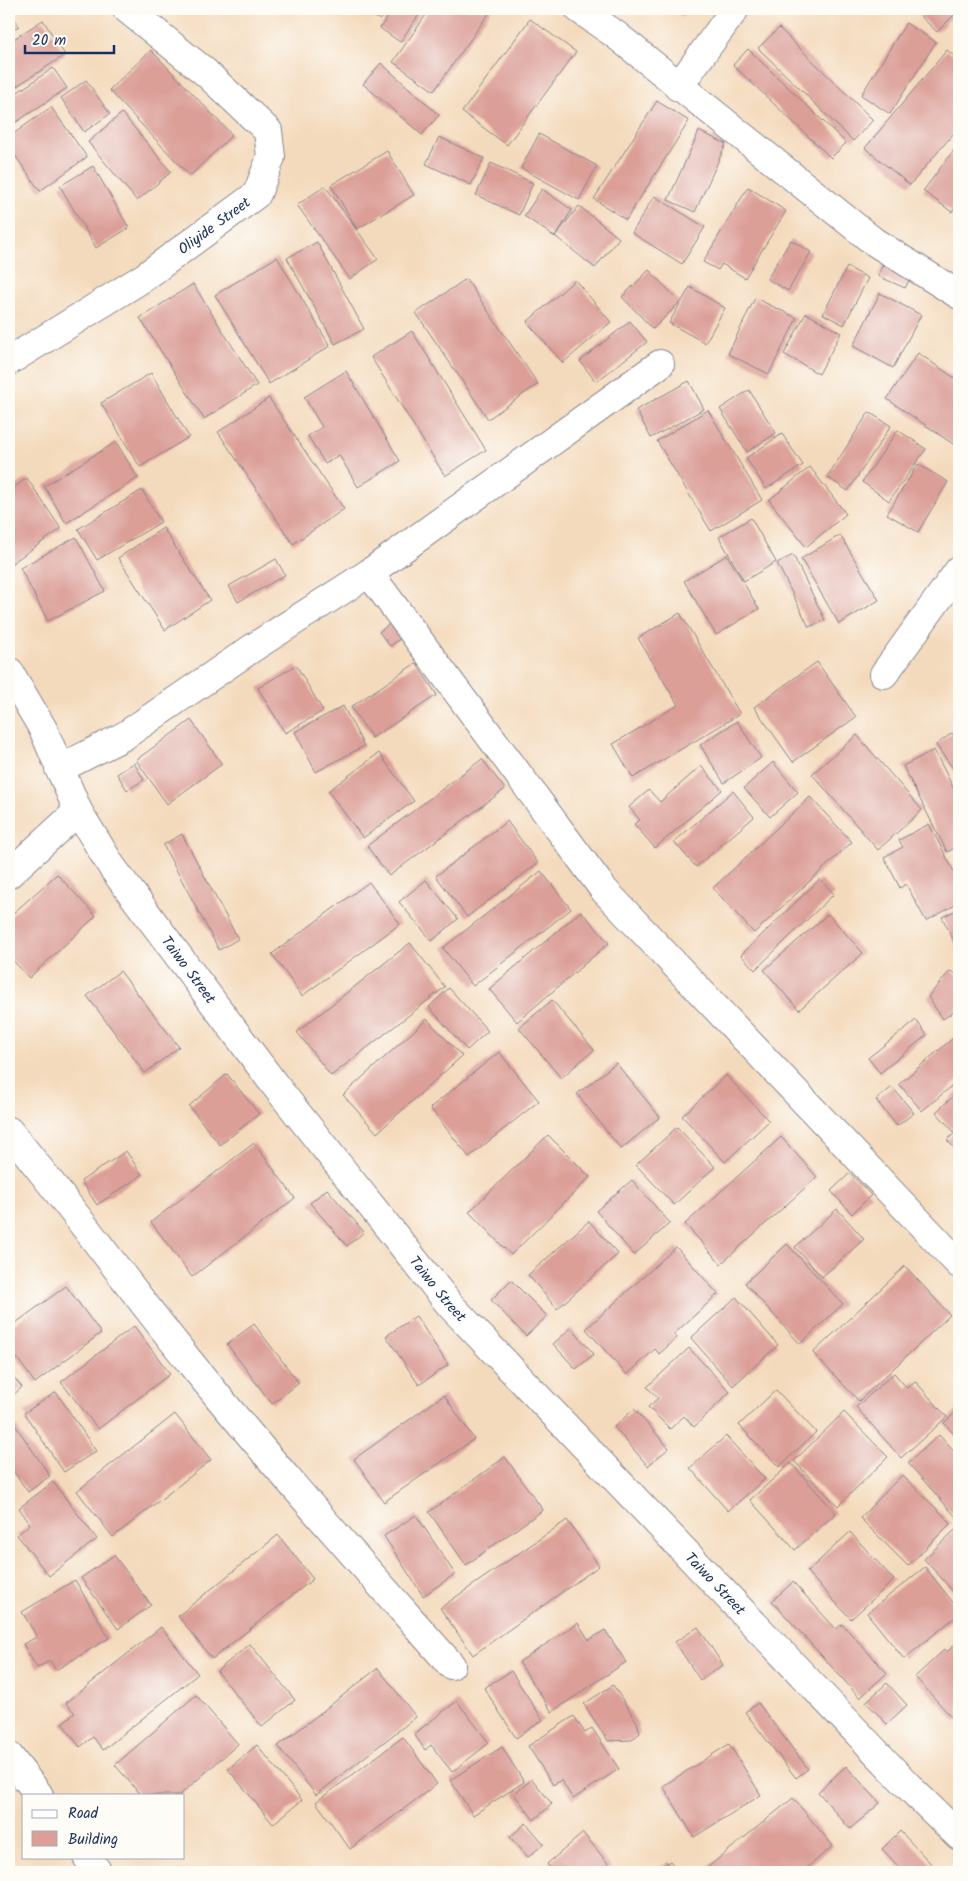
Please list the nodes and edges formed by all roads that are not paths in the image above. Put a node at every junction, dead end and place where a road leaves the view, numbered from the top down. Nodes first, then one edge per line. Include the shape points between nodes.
1 (127, 9) edge
2 (579, 9) edge
3 (735, 9) edge
4 (678, 87) junction
5 (959, 295) edge
6 (9, 361) edge
7 (660, 364) dead end
8 (959, 570) edge
9 (369, 573) junction
10 (9, 671) edge
11 (884, 674) dead end
12 (59, 769) junction
13 (78, 811) junction
14 (9, 874) edge
15 (9, 1131) edge
16 (959, 1264) edge
17 (451, 1665) dead end
18 (9, 1756) edge
19 (38, 1794) edge
20 (959, 1836) edge
21 (88, 1858) edge
22 (98, 1872) edge

1 - 6 street, Oliyide Street via 205,72 268,130 271,157 257,194 143,278
2 - 4 street
3 - 4 street
4 - 5 street via 872,241
7 - 9 street
8 - 11 street
9 - 12 street via 124,736
9 - 16 street via 604,890
10 - 12 street, Taiwo Street via 43,729
12 - 13 street, Taiwo Street
13 - 14 street
13 - 20 street, Taiwo Street via 112,867 274,1084 450,1305
15 - 17 street via 293,1486
18 - 19 street
21 - 22 street

